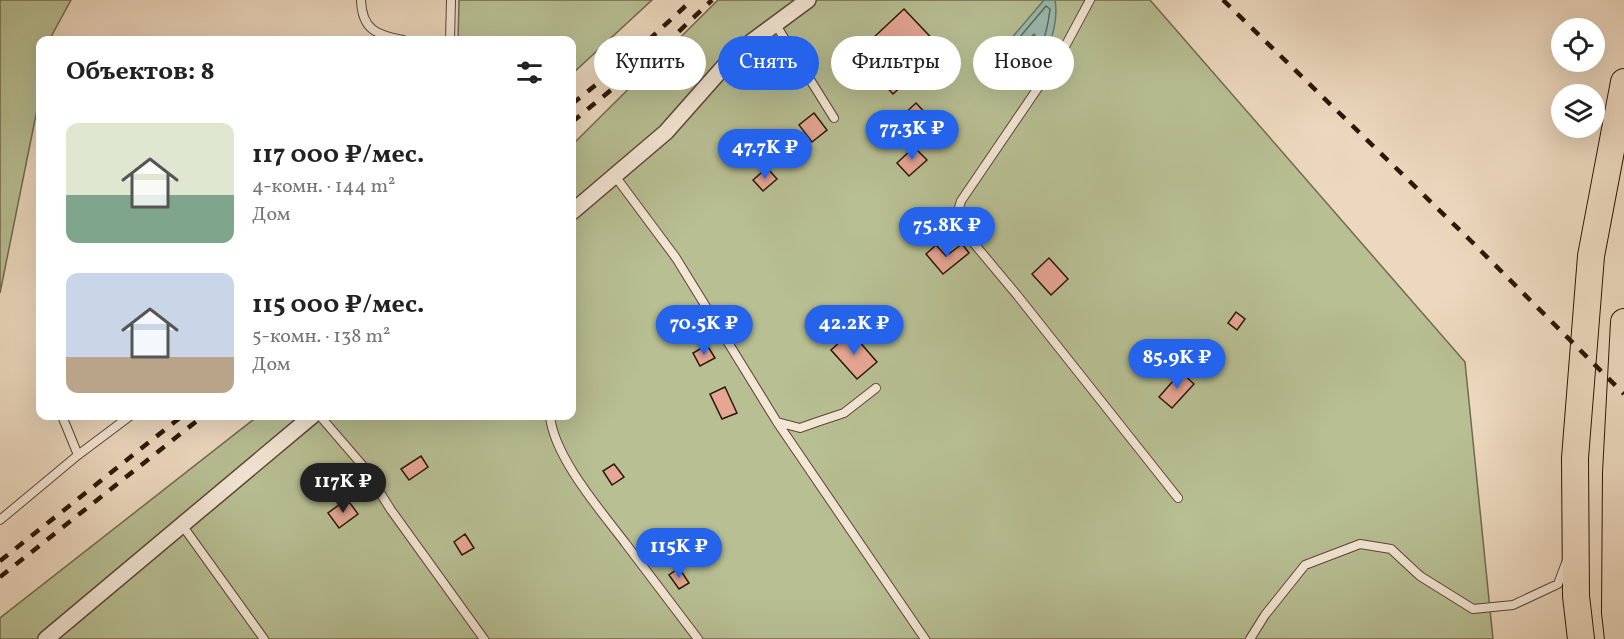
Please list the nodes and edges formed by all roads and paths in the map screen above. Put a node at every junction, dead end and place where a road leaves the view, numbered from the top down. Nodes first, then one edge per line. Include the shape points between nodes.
1 (361, 0) edge
2 (451, 0) edge
3 (808, 0) edge
4 (1090, 0) edge
5 (776, 24) junction
6 (384, 36) edge
7 (450, 36) edge
8 (1624, 82) edge
9 (834, 118) dead end
10 (615, 176) junction
11 (576, 209) edge
12 (1624, 322) edge
13 (876, 388) dead end
14 (64, 420) edge
15 (123, 420) edge
16 (307, 420) edge
17 (323, 420) edge
18 (550, 420) edge
19 (777, 422) junction
20 (78, 455) junction
21 (1178, 498) dead end
22 (0, 520) edge
23 (182, 525) junction
24 (1576, 533) junction
25 (46, 639) edge
26 (264, 639) edge
27 (484, 639) edge
28 (699, 639) edge
29 (925, 639) edge
30 (1250, 639) edge
31 (1581, 639) edge
32 (1618, 639) edge

1 - 6 lane via 369,28
2 - 7 lane
3 - 5 street
4 - 21 lane via 1061,54 961,201 956,218
5 - 9 lane
5 - 10 street via 735,54 666,132
8 - 24 highway via 1591,256 1575,458
10 - 11 street
10 - 19 lane via 676,258
12 - 32 highway via 1616,473
13 - 19 lane via 844,413 800,428
14 - 20 lane
15 - 20 lane
16 - 23 street
17 - 27 lane via 363,466
18 - 28 lane via 562,452 586,491
19 - 29 lane
20 - 22 lane
23 - 25 street
23 - 26 lane
24 - 30 lane via 1558,584 1513,605 1473,609 1420,576 1390,549 1360,544 1305,565
24 - 31 highway

